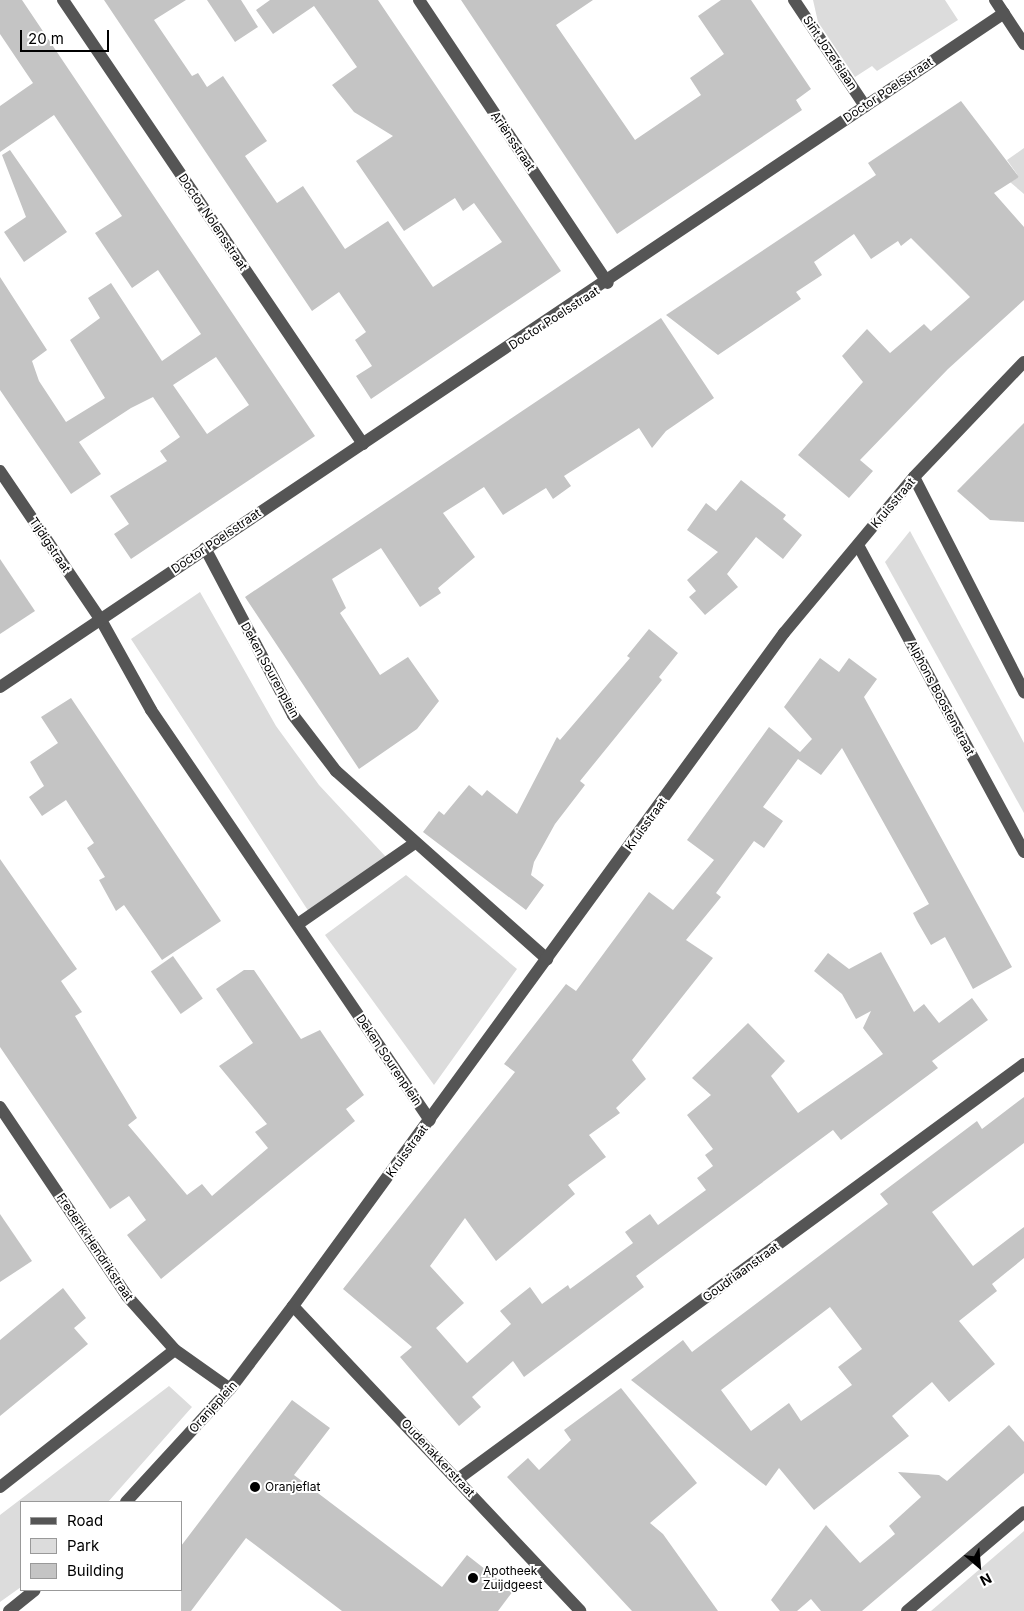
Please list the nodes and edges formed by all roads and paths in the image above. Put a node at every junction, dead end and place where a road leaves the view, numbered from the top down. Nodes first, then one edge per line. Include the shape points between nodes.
1 (63, 0) edge
2 (419, 0) edge
3 (794, 0) edge
4 (995, 0) edge
5 (1004, 13) junction
6 (1024, 44) edge
7 (865, 106) junction
8 (608, 283) junction
9 (1024, 362) edge
10 (363, 444) junction
11 (0, 471) edge
12 (914, 477) junction
13 (858, 545) junction
14 (205, 548) junction
15 (101, 620) junction
16 (0, 687) edge
17 (1024, 692) edge
18 (415, 843) junction
19 (1024, 852) edge
20 (298, 924) junction
21 (548, 959) junction
22 (1024, 1064) edge
23 (0, 1107) edge
24 (430, 1120) junction
25 (294, 1306) junction
26 (176, 1350) junction
27 (230, 1389) junction
28 (458, 1479) junction
29 (0, 1487) edge
30 (127, 1501) edge
31 (1024, 1512) edge
32 (35, 1591) edge
33 (577, 1610) edge
34 (9, 1611) edge
35 (907, 1611) edge

1 - 10 street, Doctor Nolensstraat
2 - 8 street, Ariënsstraat
3 - 7 street, Sint Jozefslaan
4 - 5 street
5 - 6 street
5 - 7 street, Doctor Poelsstraat
7 - 8 street, Doctor Poelsstraat
8 - 10 street, Doctor Poelsstraat
9 - 12 street, Kruisstraat
10 - 14 street, Doctor Poelsstraat
11 - 15 street, Tijdigstraat
12 - 13 street, Kruisstraat
12 - 17 street
13 - 19 street, Alphons Boostenstraat
13 - 21 street, Kruisstraat via 784,633
14 - 15 street, Doctor Poelsstraat
14 - 18 street, Deken Sourenplein via 293,715 336,771
15 - 16 street, Doctor Poelsstraat
15 - 20 street, Deken Sourenplein via 150,710
18 - 20 street
18 - 21 street, Deken Sourenplein
20 - 24 street, Deken Sourenplein
21 - 24 street, Kruisstraat
22 - 28 street, Goudriaanstraat
23 - 26 street, Frederik Hendrikstraat via 127,1296
24 - 25 street, Kruisstraat
25 - 27 street, Oranjeplein
25 - 28 street, Oudenakkerstraat
26 - 27 street, Frederik Hendrikstraat
26 - 29 street
27 - 30 street, Oranjeplein
28 - 33 street, Oudenakkerstraat
31 - 35 street
32 - 34 street

